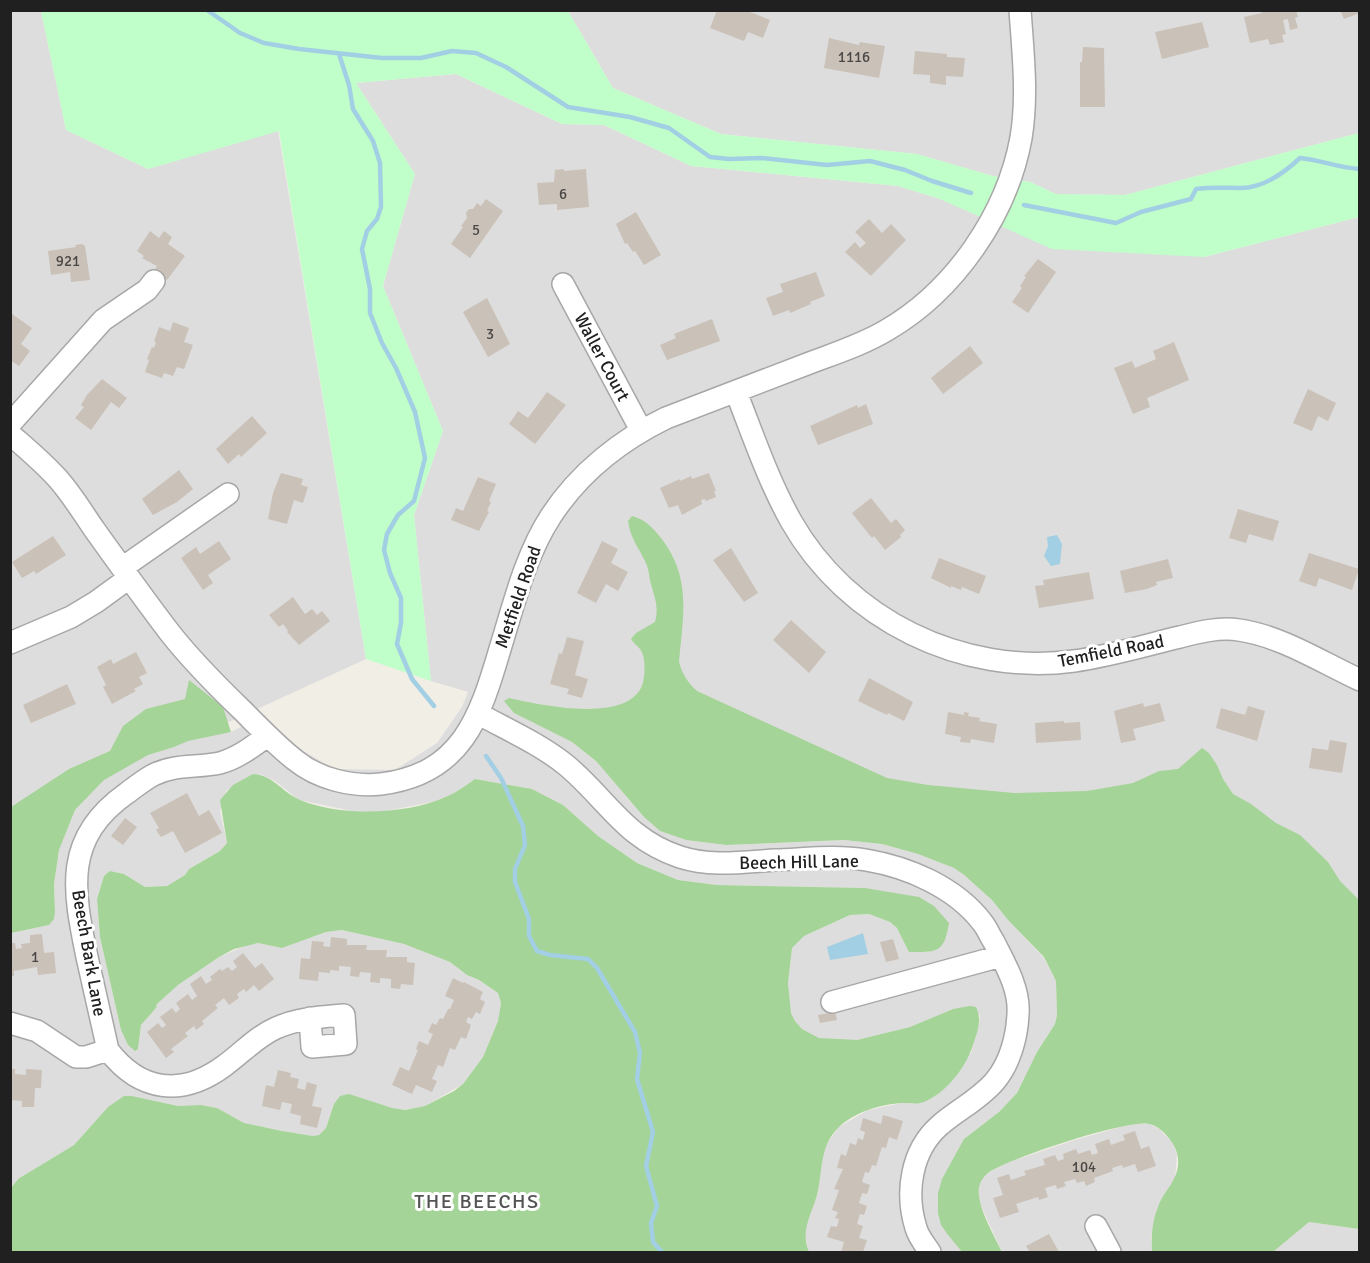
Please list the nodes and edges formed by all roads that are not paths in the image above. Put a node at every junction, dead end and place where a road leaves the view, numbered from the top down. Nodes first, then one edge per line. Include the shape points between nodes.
1 (1020, 10) edge
2 (154, 281) dead end
3 (563, 284) dead end
4 (736, 392) junction
5 (10, 424) edge
6 (641, 430) junction
7 (10, 434) edge
8 (228, 494) dead end
9 (126, 573) junction
10 (10, 643) edge
11 (1359, 680) edge
12 (479, 714) junction
13 (267, 736) junction
14 (1001, 956) junction
15 (832, 1002) dead end
16 (310, 1018) dead end
17 (10, 1023) edge
18 (108, 1050) junction
19 (1096, 1226) dead end
20 (930, 1252) edge
21 (1110, 1252) edge

1 - 4 street, Metfield Road via 1025,77 1021,139 998,206 968,257 946,283 887,330
2 - 5 street via 103,320
3 - 6 street, Waller Court
4 - 6 street, Metfield Road
4 - 11 street, Temfield Road via 775,491 812,553 861,602 912,635 988,660 1047,663 1075,661 1202,632 1236,629 1285,645
6 - 12 street, Metfield Road via 596,464 550,517 525,569
7 - 9 street, Metfield Road via 60,481
8 - 9 street
9 - 10 street via 96,602
9 - 13 street, Metfield Road via 203,672
12 - 13 street, Metfield Road via 448,756 426,771 400,781 371,785 344,783 319,775
12 - 14 street, Beech Hill Lane via 565,765 623,824 653,846 710,863 828,857 902,868 939,885 963,902 983,922
13 - 18 street, Beech Bark Lane via 240,755 219,763 152,775 111,804 92,826 80,850 77,900
14 - 15 street
14 - 20 street, Beech Hill Lane via 1014,985 1019,1011 1016,1037 1007,1061 996,1080 938,1127 920,1149 912,1173 910,1201 916,1230
16 - 18 street via 275,1028 224,1066 187,1085 168,1087 135,1077
17 - 18 street via 37,1031 76,1056
19 - 21 street

